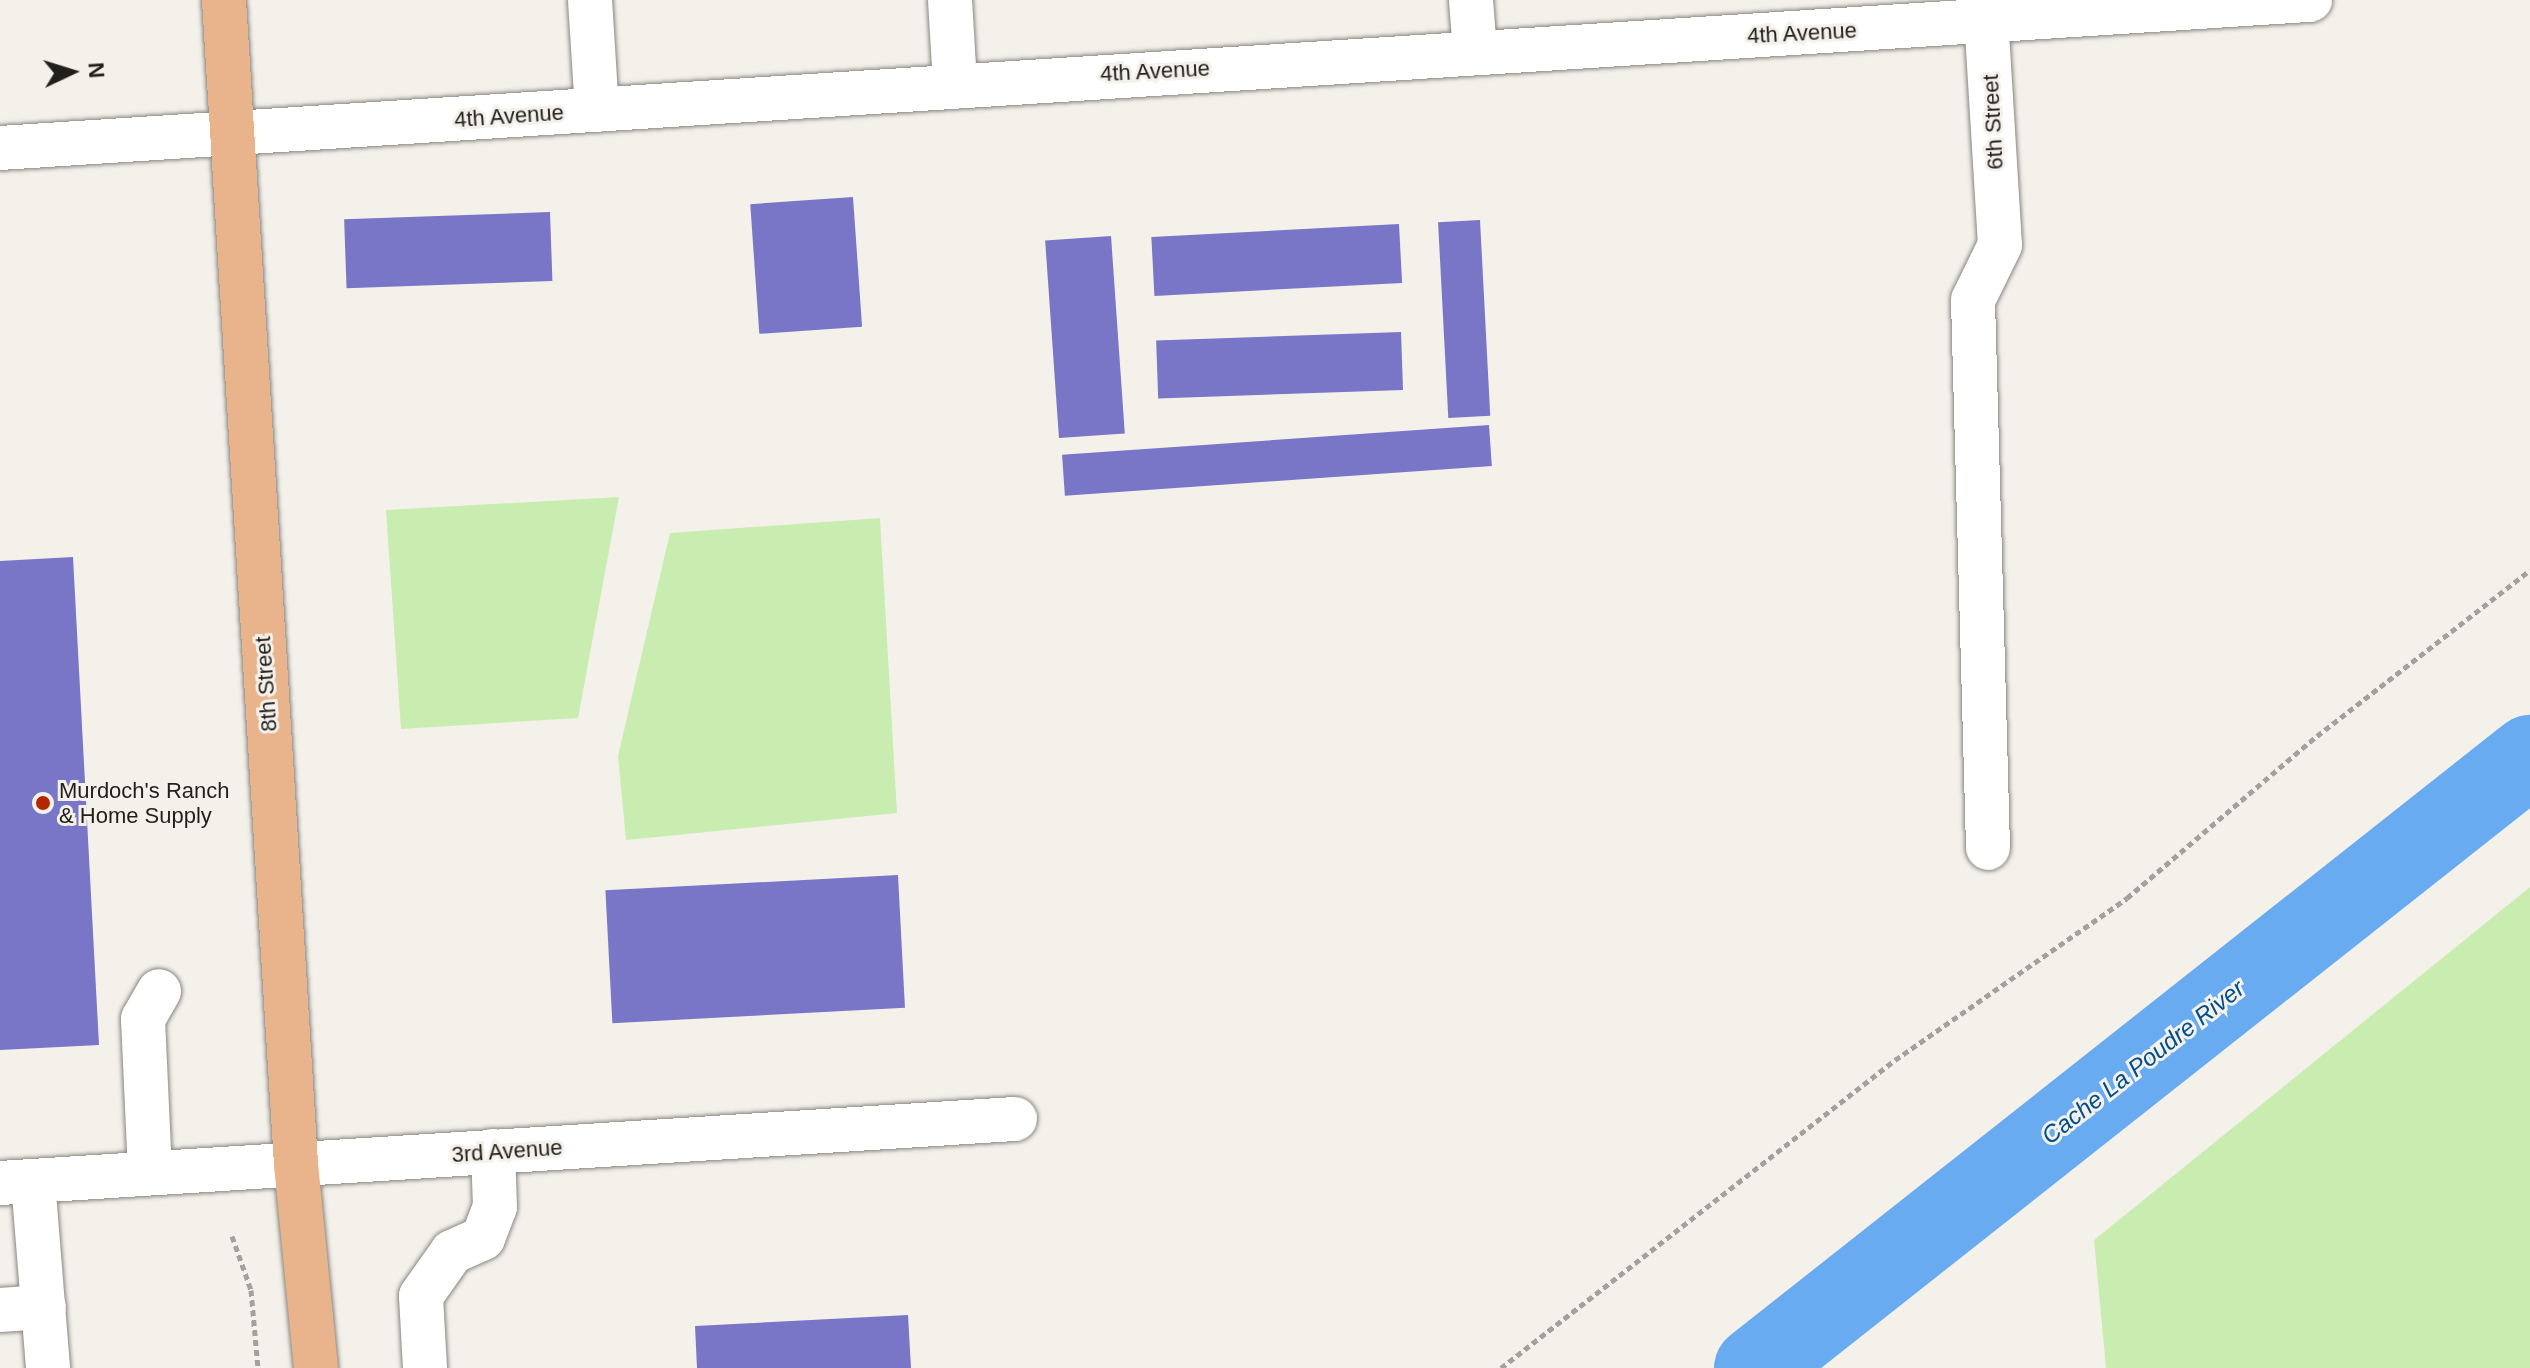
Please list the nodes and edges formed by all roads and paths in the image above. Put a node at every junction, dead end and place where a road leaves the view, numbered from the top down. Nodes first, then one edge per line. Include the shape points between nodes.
1 (224, 0) edge
2 (590, 0) edge
3 (950, 0) edge
4 (1471, 0) edge
5 (2310, 0) edge
6 (1986, 11) edge
7 (1475, 52) junction
8 (955, 83) junction
9 (597, 110) junction
10 (232, 135) junction
11 (0, 148) edge
12 (2530, 570) edge
13 (1988, 848) dead end
14 (159, 991) dead end
15 (1015, 1119) dead end
16 (493, 1151) junction
17 (296, 1164) junction
18 (150, 1173) junction
19 (17, 1182) edge
20 (232, 1236) dead end
21 (44, 1307) junction
22 (0, 1310) edge
23 (48, 1368) edge
24 (258, 1368) edge
25 (316, 1368) edge
26 (425, 1368) edge
27 (1501, 1368) edge

1 - 10 main road, 8th Street
2 - 9 street
3 - 8 street
4 - 7 street
5 - 6 street, 4th Avenue
6 - 7 street, 4th Avenue
6 - 13 street, 6th Street via 2000,245 1973,300
7 - 8 street, 4th Avenue
8 - 9 street, 4th Avenue
9 - 10 street, 4th Avenue
10 - 11 street, 4th Avenue
10 - 17 main road, 8th Street
12 - 27 path via 2317,736 2127,898 1895,1060
14 - 18 street via 143,1019
15 - 16 street, 3rd Avenue
16 - 17 street, 3rd Avenue
16 - 26 street via 495,1207 483,1238 452,1252 421,1296
17 - 18 street, 3rd Avenue
17 - 25 main road, 8th Street
18 - 19 street, 3rd Avenue
19 - 21 street
20 - 24 path via 251,1290
21 - 22 street
21 - 23 street

